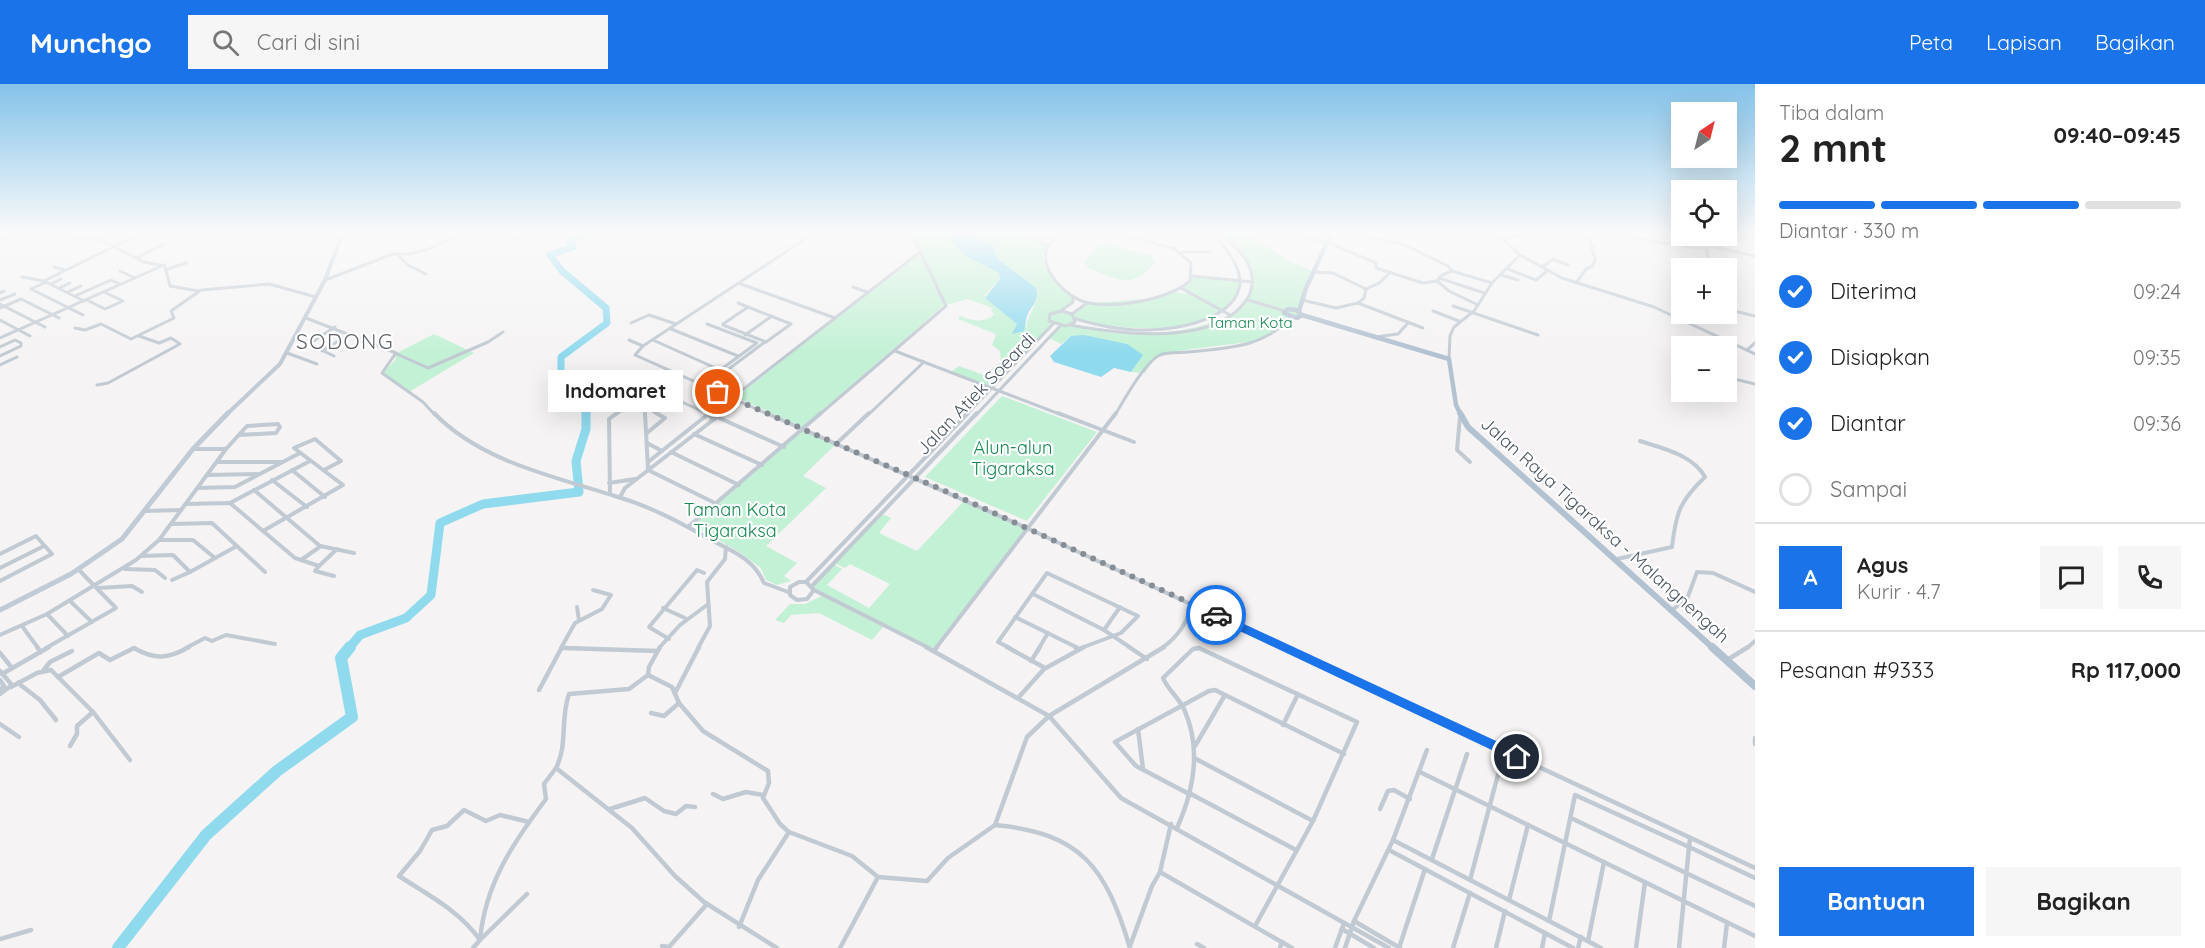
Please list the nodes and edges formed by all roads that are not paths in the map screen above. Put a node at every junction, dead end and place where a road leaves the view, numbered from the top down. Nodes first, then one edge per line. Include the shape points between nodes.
1 (61, 272) edge
2 (123, 272) edge
3 (148, 272) edge
4 (166, 272) edge
5 (328, 272) edge
6 (345, 272) edge
7 (422, 272) edge
8 (757, 272) edge
9 (894, 272) edge
10 (930, 272) edge
11 (1053, 272) edge
12 (1192, 272) edge
13 (1200, 272) edge
14 (1241, 272) edge
15 (1250, 272) edge
16 (1314, 272) edge
17 (1320, 272) edge
18 (1450, 272) edge
19 (1456, 272) edge
20 (1503, 272) edge
21 (1517, 272) edge
22 (1545, 272) edge
23 (1550, 272) edge
24 (1584, 272) edge
25 (1390, 273) joint
26 (426, 274) dead end
27 (1501, 275) junction
28 (1192, 276) junction
29 (1208, 276) junction
30 (22, 277) dead end
31 (135, 278) junction
32 (61, 279) dead end
33 (1438, 279) junction
34 (325, 280) junction
35 (1518, 280) dead end
36 (1243, 281) junction
37 (1253, 282) junction
38 (70, 283) dead end
39 (1492, 283) junction
40 (1576, 283) junction
41 (51, 284) junction
42 (740, 284) junction
43 (120, 285) junction
44 (1599, 285) dead end
45 (81, 286) dead end
46 (853, 287) dead end
47 (59, 288) junction
48 (1181, 288) junction
49 (1366, 289) junction
50 (201, 290) junction
51 (1595, 290) junction
52 (4, 291) dead end
53 (67, 292) junction
54 (104, 292) junction
55 (868, 292) junction
56 (1173, 292) junction
57 (0, 293) edge
58 (1484, 293) junction
59 (15, 294) dead end
60 (1189, 295) junction
61 (75, 296) junction
62 (316, 297) junction
63 (1073, 298) junction
64 (85, 300) junction
65 (1248, 300) junction
66 (1302, 300) junction
67 (738, 303) dead end
68 (1088, 303) junction
69 (1358, 303) junction
70 (1, 305) edge
71 (1478, 305) junction
72 (1453, 306) dead end
73 (748, 307) junction
74 (69, 308) junction
75 (1220, 310) junction
76 (1062, 311) junction
77 (1285, 311) junction
78 (1432, 311) dead end
79 (1737, 312) edge
80 (1300, 313) junction
81 (1072, 314) junction
82 (1470, 314) junction
83 (52, 315) junction
84 (83, 315) dead end
85 (1230, 315) junction
86 (1671, 315) edge
87 (772, 316) junction
88 (1755, 316) edge
89 (1290, 317) junction
90 (59, 318) dead end
91 (306, 318) junction
92 (835, 318) junction
93 (0, 320) edge
94 (1076, 320) junction
95 (1460, 321) junction
96 (36, 322) junction
97 (631, 323) dead end
98 (1408, 323) junction
99 (707, 324) dead end
100 (1053, 324) junction
101 (1690, 324) edge
102 (676, 325) junction
103 (723, 325) junction
104 (1070, 325) junction
105 (1060, 326) junction
106 (45, 327) dead end
107 (335, 327) junction
108 (75, 328) dead end
109 (671, 328) junction
110 (718, 328) junction
111 (1424, 328) dead end
112 (18, 330) junction
113 (503, 332) dead end
114 (351, 333) junction
115 (747, 334) junction
116 (1538, 335) dead end
117 (30, 336) dead end
118 (138, 336) junction
119 (1712, 336) edge
120 (742, 337) junction
121 (0, 338) edge
122 (1374, 338) junction
123 (629, 340) dead end
124 (652, 340) junction
125 (8, 342) dead end
126 (766, 342) junction
127 (1755, 343) edge
128 (643, 346) junction
129 (0, 347) edge
130 (1737, 347) edge
131 (1747, 350) junction
132 (322, 351) junction
133 (895, 351) junction
134 (287, 353) junction
135 (397, 354) junction
136 (1755, 354) edge
137 (0, 356) edge
138 (334, 356) dead end
139 (739, 356) junction
140 (17, 357) dead end
141 (1449, 359) junction
142 (924, 362) junction
143 (317, 364) dead end
144 (0, 365) edge
145 (731, 365) junction
146 (721, 370) junction
147 (674, 373) junction
148 (1737, 380) edge
149 (701, 384) junction
150 (1755, 384) edge
151 (97, 385) dead end
152 (706, 387) junction
153 (991, 387) junction
154 (652, 388) junction
155 (999, 390) junction
156 (731, 398) junction
157 (634, 401) junction
158 (738, 401) junction
159 (645, 406) junction
160 (709, 414) junction
161 (718, 416) junction
162 (1460, 417) junction
163 (712, 418) junction
164 (804, 430) junction
165 (1105, 431) junction
166 (646, 433) junction
167 (694, 434) junction
168 (238, 435) junction
169 (1640, 441) dead end
170 (1134, 442) dead end
171 (647, 443) junction
172 (836, 444) junction
173 (784, 447) junction
174 (193, 449) junction
175 (226, 449) junction
176 (662, 451) junction
177 (671, 452) junction
178 (300, 453) junction
179 (310, 461) junction
180 (216, 462) junction
181 (282, 462) junction
182 (648, 462) junction
183 (1470, 462) dead end
184 (762, 465) junction
185 (292, 470) junction
186 (324, 470) junction
187 (648, 470) junction
188 (258, 474) junction
189 (907, 474) junction
190 (207, 475) junction
191 (915, 477) junction
192 (636, 479) junction
193 (272, 480) junction
194 (609, 483) junction
195 (739, 484) junction
196 (198, 488) junction
197 (254, 490) junction
198 (610, 494) junction
199 (325, 497) junction
200 (620, 497) junction
201 (230, 503) junction
202 (185, 504) junction
203 (717, 504) junction
204 (307, 507) junction
205 (181, 510) junction
206 (144, 511) junction
207 (286, 518) junction
208 (171, 524) junction
209 (688, 527) junction
210 (1029, 528) junction
211 (263, 531) junction
212 (159, 540) junction
213 (44, 546) junction
214 (237, 546) junction
215 (321, 546) junction
216 (726, 547) junction
217 (337, 549) junction
218 (354, 553) dead end
219 (0, 554) edge
220 (141, 556) junction
221 (215, 558) junction
222 (301, 560) junction
223 (1617, 560) junction
224 (319, 566) junction
225 (0, 568) edge
226 (124, 569) junction
227 (79, 570) junction
228 (190, 572) junction
229 (266, 572) dead end
230 (704, 573) dead end
231 (334, 576) dead end
232 (165, 578) dead end
233 (172, 580) dead end
234 (0, 581) edge
235 (806, 582) junction
236 (96, 587) junction
237 (813, 588) junction
238 (593, 590) dead end
239 (142, 592) dead end
240 (788, 592) junction
241 (1755, 592) edge
242 (1033, 594) junction
243 (70, 601) junction
244 (1193, 604) junction
245 (706, 605) junction
246 (576, 607) dead end
247 (1120, 607) junction
248 (663, 608) junction
249 (1, 609) edge
250 (1672, 610) junction
251 (47, 614) junction
252 (1015, 617) junction
253 (685, 618) junction
254 (579, 620) junction
255 (92, 622) junction
256 (22, 626) junction
257 (1104, 630) junction
258 (1048, 633) junction
259 (0, 635) edge
260 (68, 636) junction
261 (1114, 637) junction
262 (669, 639) junction
263 (1755, 641) edge
264 (275, 644) dead end
265 (564, 648) junction
266 (1079, 649) junction
267 (72, 651) dead end
268 (657, 651) junction
269 (934, 651) junction
270 (41, 652) junction
271 (0, 653) edge
272 (1148, 659) junction
273 (1031, 660) junction
274 (1726, 661) junction
275 (13, 668) junction
276 (1045, 668) junction
277 (43, 671) junction
278 (1, 675) edge
279 (648, 675) junction
280 (58, 676) junction
281 (18, 683) junction
282 (1755, 686) edge
283 (11, 687) junction
284 (539, 690) dead end
285 (0, 692) edge
286 (675, 694) junction
287 (1298, 694) junction
288 (1225, 695) junction
289 (1018, 698) junction
290 (679, 703) junction
291 (1183, 706) junction
292 (93, 712) junction
293 (651, 713) dead end
294 (1049, 716) junction
295 (56, 720) dead end
296 (0, 724) edge
297 (1283, 725) junction
298 (1138, 729) junction
299 (19, 737) dead end
300 (1755, 738) edge
301 (1755, 744) edge
302 (70, 746) dead end
303 (1195, 746) junction
304 (1427, 750) dead end
305 (1344, 754) junction
306 (1467, 754) dead end
307 (1196, 759) junction
308 (130, 760) dead end
309 (1500, 767) dead end
310 (556, 768) junction
311 (1143, 769) junction
312 (1419, 772) junction
313 (1455, 789) junction
314 (712, 794) dead end
315 (1191, 794) junction
316 (763, 795) junction
317 (1410, 799) junction
318 (1490, 806) junction
319 (695, 807) dead end
320 (609, 809) junction
321 (1380, 809) dead end
322 (1571, 818) junction
323 (1313, 821) junction
324 (529, 822) junction
325 (1171, 824) junction
326 (994, 825) junction
327 (1528, 825) junction
328 (1177, 828) junction
329 (789, 832) junction
330 (1690, 838) junction
331 (1393, 840) junction
332 (1565, 843) junction
333 (1689, 847) junction
334 (1296, 850) junction
335 (1389, 850) junction
336 (1432, 859) junction
337 (1604, 862) junction
338 (1425, 868) junction
339 (1755, 868) edge
340 (1160, 872) junction
341 (1688, 873) junction
342 (1462, 876) junction
343 (878, 877) junction
344 (1755, 878) edge
345 (1470, 880) junction
346 (1645, 882) junction
347 (1278, 885) junction
348 (1480, 885) junction
349 (1459, 887) junction
350 (527, 894) dead end
351 (1472, 894) junction
352 (1509, 900) junction
353 (1684, 902) junction
354 (707, 904) junction
355 (1755, 906) edge
356 (1504, 911) junction
357 (1549, 921) junction
358 (1727, 923) junction
359 (1353, 924) junction
360 (1255, 926) junction
361 (1343, 926) junction
362 (739, 927) junction
363 (31, 930) dead end
364 (1545, 933) junction
365 (1350, 934) junction
366 (1755, 936) edge
367 (1581, 938) junction
368 (0, 939) edge
369 (480, 940) junction
370 (1588, 941) junction
371 (1197, 944) dead end
372 (1281, 945) edge
373 (662, 946) dead end
374 (1130, 947) edge
375 (473, 948) edge
376 (777, 948) edge
377 (840, 948) edge
378 (1204, 948) edge
379 (1292, 948) edge
380 (1335, 948) edge
381 (1345, 948) edge
382 (1374, 948) edge
383 (1389, 948) edge
384 (1399, 948) edge
385 (1453, 948) edge
386 (1496, 948) edge
387 (1542, 948) edge
388 (1573, 948) edge
389 (1578, 948) edge
390 (1599, 948) edge
391 (1636, 948) edge
392 (1679, 948) edge
393 (1724, 948) edge

1 - 30 street via 44,281
2 - 31 street
3 - 31 street
4 - 50 street via 170,286
5 - 34 street
6 - 34 street
7 - 26 street
8 - 42 street
9 - 55 street
10 - 133 street via 946,306
11 - 63 street
12 - 28 street
13 - 29 street
14 - 36 street
15 - 37 street
16 - 66 main road
17 - 49 street via 1333,273
18 - 33 street
19 - 39 street
20 - 27 street
21 - 22 street via 1536,280
23 - 40 street
24 - 40 street
25 - 33 street via 1427,284
25 - 49 street
27 - 35 street
27 - 39 street
28 - 29 street
28 - 48 street
29 - 36 street
31 - 43 street
32 - 41 street
33 - 58 street
33 - 71 street via 1455,295
34 - 62 street
36 - 37 street
36 - 75 street via 1233,301
37 - 65 street
38 - 47 street
39 - 58 street
40 - 51 street
41 - 47 street
41 - 74 street via 46,282 31,289
42 - 92 street
42 - 102 street
43 - 54 street
43 - 61 street via 111,280
44 - 51 street
45 - 53 street
46 - 55 street
47 - 53 street
48 - 56 street
48 - 60 street
49 - 69 street
50 - 62 street via 269,284
50 - 118 street via 171,311 174,318
51 - 86 street
52 - 57 street
53 - 61 street
54 - 64 street
54 - 64 street via 123,301 105,309
55 - 92 street
56 - 60 street
56 - 68 street via 1150,299
58 - 71 street
59 - 70 street
60 - 75 street
61 - 64 street
62 - 91 street
63 - 68 street
63 - 76 street
64 - 74 street
65 - 77 street
65 - 85 street
66 - 69 street via 1336,308
66 - 80 main road
67 - 73 street
68 - 81 street
69 - 98 street
70 - 83 street via 21,299
70 - 96 street
71 - 82 street
72 - 82 street
73 - 87 street
73 - 103 street
74 - 83 street
74 - 84 street
75 - 85 street
75 - 94 street via 1190,324 1170,327 1114,328
76 - 81 street
76 - 100 street, Jalan Atiek Soeardi via 1048,316
77 - 80 main road
77 - 89 main road
78 - 95 street
79 - 88 street
80 - 89 main road
80 - 122 main road
81 - 94 street
82 - 95 street
82 - 116 street
83 - 90 street
83 - 96 street
85 - 104 street via 1172,333 1116,334
87 - 115 street
87 - 126 street via 791,324
89 - 165 street via 1274,335 1261,339 1158,356
91 - 107 street
91 - 134 street
92 - 156 street
93 - 112 street
94 - 104 street
95 - 141 street via 1450,336
96 - 106 street
96 - 112 street
97 - 102 street via 649,315
98 - 111 street
98 - 122 street via 1398,334
99 - 110 street
100 - 105 street
100 - 153 street, Jalan Atiek Soeardi
101 - 119 street
102 - 109 street
103 - 110 street
103 - 115 street
104 - 105 street
105 - 155 street, Jalan Atiek Soeardi
107 - 114 street
107 - 132 street via 309,345
108 - 118 street via 85,330 101,324 129,339
109 - 124 street
109 - 139 street
110 - 120 street
112 - 117 street
112 - 121 street
113 - 135 street via 428,368
114 - 132 street
114 - 135 street
115 - 120 street
115 - 126 street
118 - 151 street via 159,343 171,338 180,344 117,379
120 - 139 street via 757,343
121 - 125 street
122 - 141 main road
123 - 128 street
124 - 128 street
124 - 146 street
126 - 145 street
127 - 131 street
128 - 147 street via 635,355
129 - 137 street via 15,340 21,344
130 - 131 street
131 - 136 street
132 - 138 street
133 - 142 street
133 - 164 street
134 - 143 street
134 - 174 street
135 - 198 street via 382,373 423,402 455,434 556,479
139 - 145 street
140 - 144 street
141 - 162 main road, Jalan Raya Tigaraksa - Malangnengah
142 - 153 street
142 - 172 street
145 - 146 street
145 - 152 street
146 - 149 street
147 - 149 street
147 - 154 street
148 - 150 street
149 - 152 street
152 - 156 street
153 - 155 street
153 - 189 street, Jalan Atiek Soeardi
154 - 157 street
154 - 160 street
155 - 165 street
155 - 191 street, Jalan Atiek Soeardi
156 - 158 street
156 - 160 street
157 - 159 street
157 - 194 street via 609,421
158 - 161 street
158 - 164 street
159 - 166 street
159 - 166 street via 665,418
160 - 161 street
160 - 163 street
160 - 176 street
161 - 163 street
161 - 173 street
162 - 183 street via 1457,450
162 - 223 main road, Jalan Raya Tigaraksa - Malangnengah
163 - 167 street
164 - 172 street
164 - 173 street
165 - 170 street
165 - 210 street
166 - 171 street
167 - 177 street
167 - 184 street
168 - 168 street via 276,433 280,427 249,425
168 - 175 street
169 - 223 street via 1681,456 1706,477 1684,497 1672,547
171 - 176 street
171 - 182 street
172 - 189 street
173 - 184 street
174 - 175 street
174 - 206 street
175 - 180 street
176 - 182 street
177 - 187 street
177 - 195 street
178 - 179 street
178 - 181 street
178 - 186 street via 294,448 315,439 340,461
179 - 185 street
179 - 186 street
180 - 181 street
180 - 190 street
181 - 188 street
182 - 187 street
184 - 195 street
185 - 193 street
185 - 199 street
186 - 199 street via 343,485
187 - 192 street
187 - 203 street
188 - 190 street
188 - 196 street via 232,488
189 - 191 street
189 - 235 street, Jalan Atiek Soeardi
190 - 196 street
191 - 210 street
191 - 237 street, Jalan Atiek Soeardi
192 - 194 street
192 - 200 street
193 - 197 street
193 - 204 street
194 - 198 street
195 - 203 street
196 - 202 street
197 - 201 street
197 - 207 street
198 - 200 street
199 - 204 street
200 - 209 street
201 - 202 street
201 - 211 street
202 - 205 street
203 - 209 street
204 - 207 street
205 - 206 street
205 - 208 street
206 - 227 street via 117,544
207 - 211 street
207 - 215 street
208 - 212 street
208 - 214 street via 212,523
209 - 216 street
210 - 244 street
210 - 269 street
211 - 222 street
212 - 220 street
212 - 221 street via 194,540
213 - 219 street via 36,536
213 - 225 street
213 - 234 street via 52,554
214 - 221 street
214 - 229 street
215 - 217 street
215 - 222 street
216 - 240 street via 754,564 764,583
216 - 245 street via 725,559 707,582
217 - 218 street
217 - 224 street
220 - 226 street
220 - 228 street via 173,555
221 - 228 street
222 - 224 street
223 - 250 main road, Jalan Raya Tigaraksa - Malangnengah
224 - 231 street via 315,571
226 - 232 street via 155,570
226 - 236 street
227 - 236 street
227 - 249 street
228 - 233 street
230 - 248 street via 697,570
235 - 237 street
235 - 240 street via 794,584
236 - 239 street via 132,586
236 - 243 street
236 - 255 street via 117,607
237 - 240 street via 811,597 802,600 792,598
237 - 269 street
238 - 254 street via 611,596 602,609
241 - 250 street via 1713,573 1697,572 1688,601
242 - 247 street via 1045,574 1050,573
242 - 252 street
242 - 257 street
243 - 251 street
243 - 255 street
244 - 272 street via 1176,638
244 - 330 street
245 - 253 street
245 - 286 street via 710,628
246 - 254 street
247 - 257 street
247 - 261 street via 1139,618
248 - 253 street
248 - 262 street via 649,628
250 - 274 main road, Jalan Raya Tigaraksa - Malangnengah
251 - 256 street
251 - 260 street
252 - 258 street
252 - 273 street via 998,642
253 - 262 street
254 - 265 street
255 - 260 street
256 - 259 street
256 - 270 street
257 - 261 street
258 - 266 street
258 - 273 street
260 - 270 street
261 - 266 street
261 - 272 street
262 - 268 street
263 - 274 street
264 - 280 street via 226,635 212,641 205,638 159,659 131,648 110,660 97,654
265 - 268 street
265 - 284 street
266 - 276 street
267 - 277 street via 50,662
268 - 279 street
269 - 289 street
270 - 275 street
271 - 275 street
272 - 294 street
273 - 276 street
274 - 282 main road, Jalan Raya Tigaraksa - Malangnengah
275 - 278 street
276 - 289 street via 1029,681
277 - 280 street via 51,670
277 - 281 street
278 - 283 street
278 - 285 street via 4,686
279 - 286 street via 672,687
279 - 310 street via 629,689 569,694 562,719 565,753
280 - 292 street
281 - 283 street
281 - 295 street via 40,700
283 - 285 street
286 - 290 street
287 - 291 street via 1195,647 1163,678
287 - 297 street
287 - 305 street via 1357,722
288 - 291 street via 1209,691
288 - 297 street
288 - 303 street
289 - 294 street
290 - 293 street via 664,716
290 - 316 street via 703,731 768,771 769,783
291 - 298 street
291 - 303 street
292 - 302 street via 77,726
292 - 308 street
294 - 325 street via 1115,794
294 - 326 street via 1027,737
296 - 299 street
297 - 305 street
298 - 311 street
298 - 311 street via 1115,742
300 - 301 street
303 - 307 street
304 - 312 street
305 - 323 street
306 - 313 street
307 - 315 street
307 - 323 street
309 - 318 street
310 - 320 street
310 - 324 street via 544,784 546,800
311 - 315 street
312 - 313 street
312 - 317 street
313 - 318 street
313 - 336 street
314 - 316 street via 723,799 746,792
315 - 328 street
315 - 334 street
316 - 329 street via 773,815
317 - 321 street via 1388,791
317 - 331 street
318 - 327 street
318 - 345 street
319 - 320 street via 686,806 680,813 671,813 645,798
320 - 354 street via 634,829 682,883
322 - 332 street
322 - 333 street via 1575,795 1579,795
322 - 341 street
323 - 334 street
324 - 369 street via 486,894
324 - 369 street via 500,815 486,821 464,810 447,826 430,831 420,851 399,876 449,908
325 - 328 street
325 - 340 street
326 - 343 street via 948,858 927,881
326 - 374 street via 1044,832 1065,841 1104,882
327 - 332 street
327 - 352 street
328 - 347 street
329 - 343 street via 852,856
329 - 362 street via 758,880
330 - 333 street
330 - 339 street
331 - 335 street
331 - 336 street
332 - 337 street
332 - 357 street
333 - 341 street
333 - 344 street
334 - 347 street
335 - 338 street
335 - 359 street
336 - 342 street
337 - 346 street
337 - 370 street
338 - 349 street
338 - 384 street
340 - 360 street
340 - 374 street
341 - 353 street
341 - 355 street
342 - 345 street
342 - 349 street
343 - 377 street
345 - 348 street
346 - 353 street
346 - 391 street
347 - 360 street
347 - 361 street
348 - 351 street
348 - 352 street
349 - 351 street
350 - 369 street
351 - 356 street
351 - 385 street
352 - 357 street
353 - 358 street
353 - 392 street
354 - 362 street
354 - 373 street via 669,947
356 - 364 street
356 - 386 street
357 - 367 street
358 - 366 street
358 - 393 street
359 - 361 street
359 - 365 street
359 - 383 street
359 - 384 street
360 - 372 street
361 - 365 street
361 - 380 street
362 - 376 street
363 - 368 street
364 - 387 street
364 - 388 street
365 - 381 street
365 - 382 street
367 - 370 street
367 - 389 street
369 - 375 street
370 - 390 street
371 - 378 street
372 - 379 street

